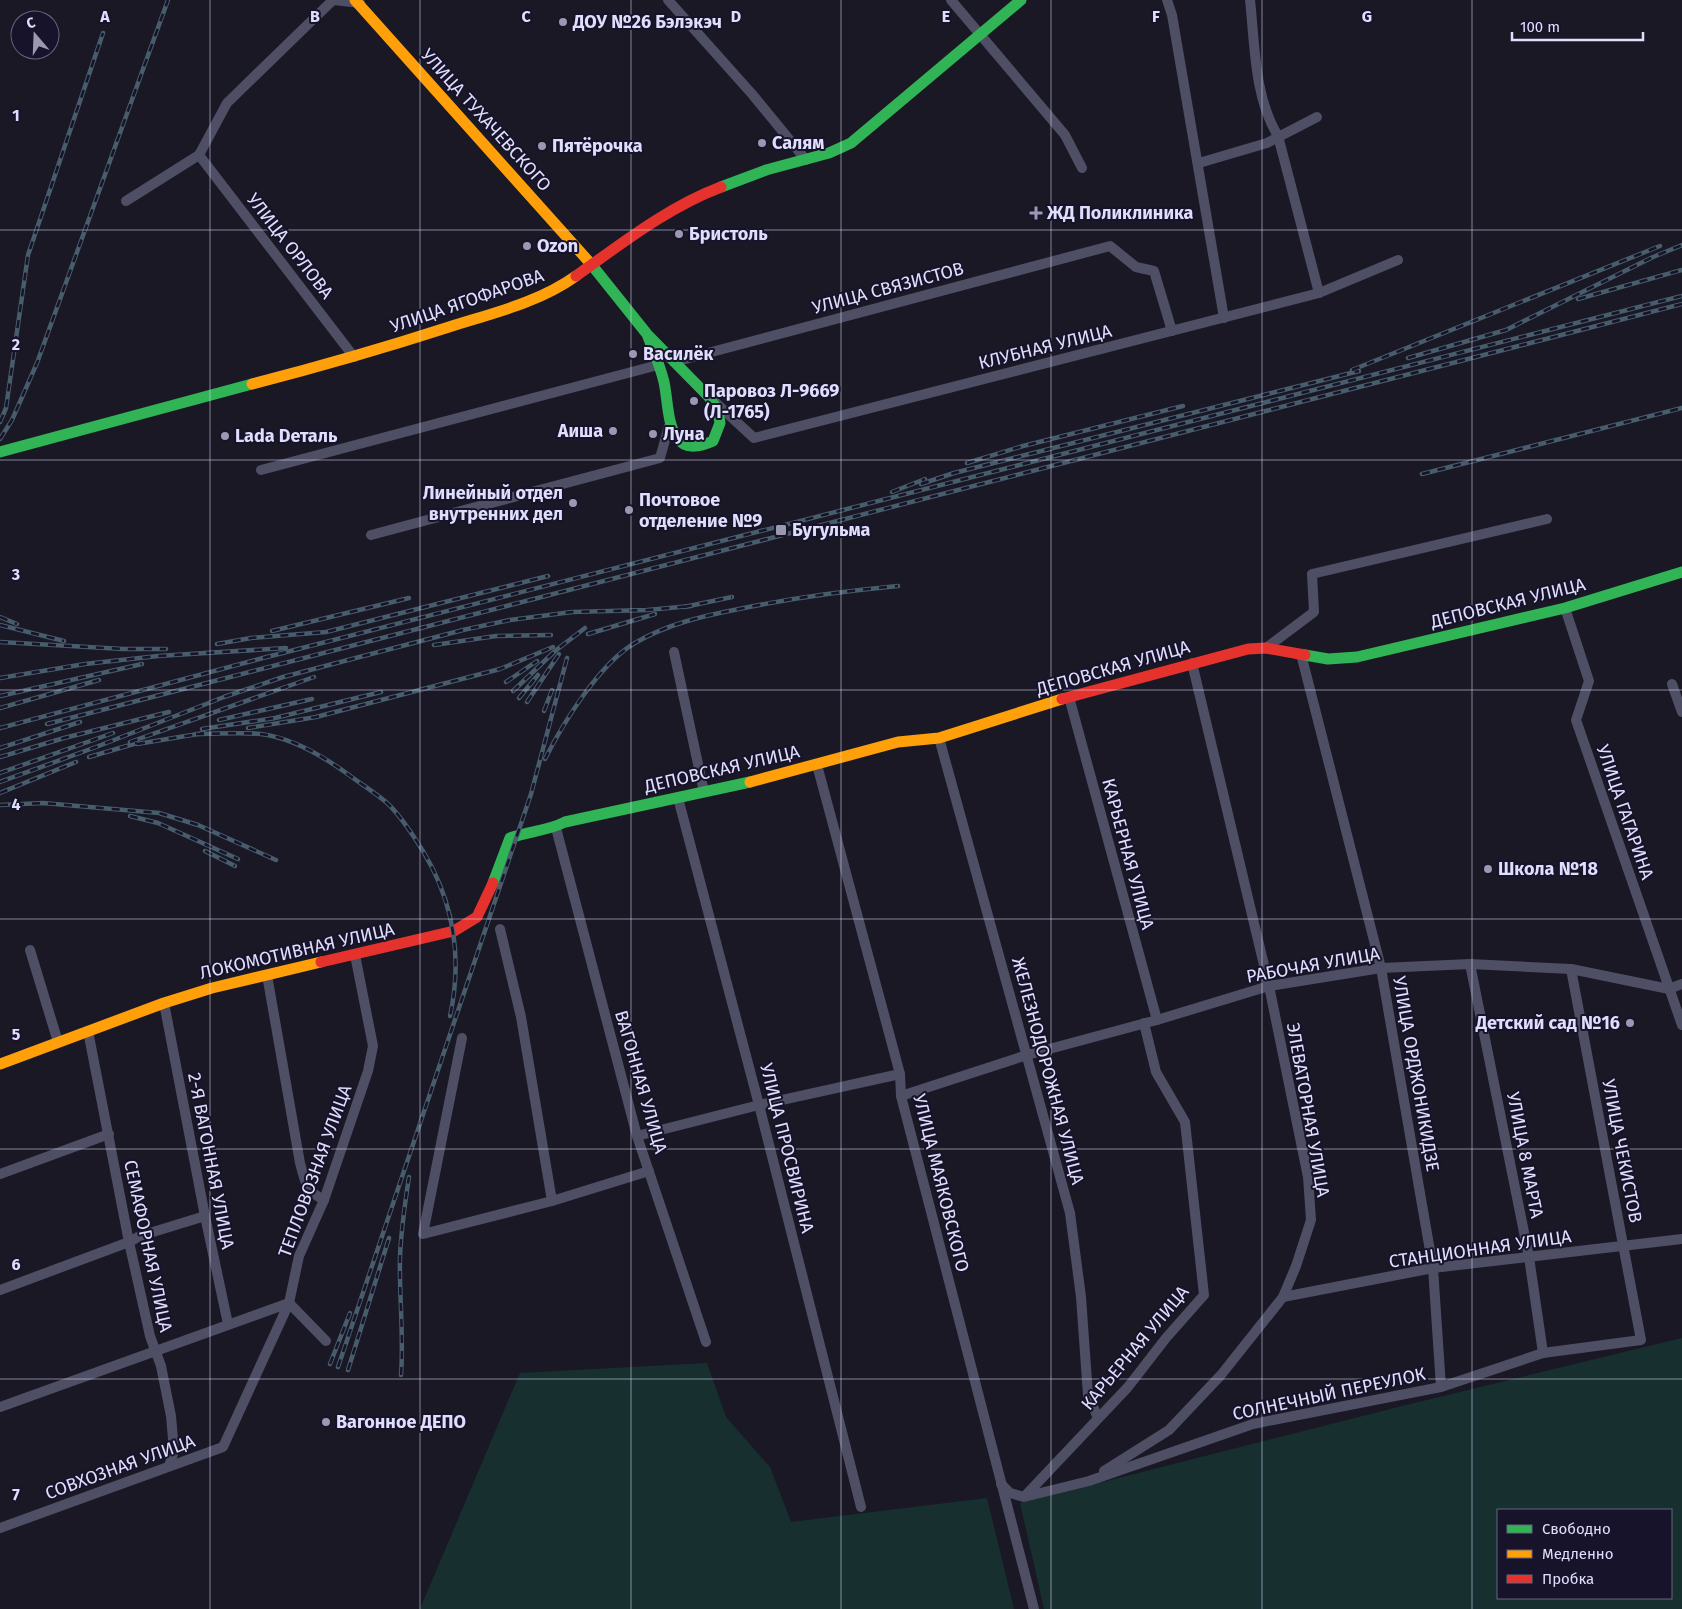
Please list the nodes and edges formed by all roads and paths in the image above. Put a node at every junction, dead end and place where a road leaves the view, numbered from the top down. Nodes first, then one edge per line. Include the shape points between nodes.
1 (668, 0) edge
2 (951, 0) edge
3 (1021, 0) edge
4 (1167, 0) edge
5 (1250, 0) edge
6 (359, 1) edge
7 (981, 35) junction
8 (1317, 118) dead end
9 (1278, 136) junction
10 (199, 155) junction
11 (806, 160) junction
12 (1199, 163) junction
13 (1082, 168) dead end
14 (126, 201) dead end
15 (1398, 260) dead end
16 (591, 264) junction
17 (1319, 293) junction
18 (1224, 318) junction
19 (1172, 331) junction
20 (647, 334) junction
21 (354, 357) junction
22 (674, 362) junction
23 (658, 364) junction
24 (709, 398) junction
25 (670, 426) junction
26 (0, 452) edge
27 (260, 470) dead end
28 (1547, 519) dead end
29 (371, 535) dead end
30 (1682, 572) edge
31 (1565, 608) junction
32 (1266, 648) junction
33 (674, 652) dead end
34 (1302, 654) junction
35 (1192, 663) junction
36 (1672, 684) dead end
37 (1069, 697) junction
38 (1682, 712) edge
39 (939, 738) junction
40 (817, 765) junction
41 (704, 792) junction
42 (678, 798) junction
43 (556, 828) junction
44 (500, 929) dead end
45 (30, 950) dead end
46 (355, 955) junction
47 (1470, 964) junction
48 (1381, 968) junction
49 (1571, 968) junction
50 (267, 975) junction
51 (1682, 984) edge
52 (1269, 986) junction
53 (1669, 989) junction
54 (164, 1003) junction
55 (1157, 1020) junction
56 (1144, 1023) junction
57 (1682, 1025) edge
58 (88, 1031) junction
59 (462, 1038) dead end
60 (58, 1042) junction
61 (1027, 1055) junction
62 (0, 1064) edge
63 (900, 1074) junction
64 (901, 1096) junction
65 (760, 1105) junction
66 (108, 1134) junction
67 (638, 1136) junction
68 (649, 1171) junction
69 (0, 1174) edge
70 (324, 1200) junction
71 (552, 1201) junction
72 (205, 1216) junction
73 (1682, 1239) edge
74 (129, 1242) junction
75 (1623, 1247) junction
76 (1529, 1257) junction
77 (1433, 1268) junction
78 (0, 1290) edge
79 (1283, 1297) junction
80 (289, 1303) junction
81 (228, 1324) junction
82 (1641, 1340) joint
83 (326, 1341) dead end
84 (706, 1342) dead end
85 (155, 1350) junction
86 (1543, 1353) junction
87 (1441, 1387) junction
88 (0, 1407) edge
89 (1098, 1418) junction
90 (223, 1446) joint
91 (169, 1466) junction
92 (1089, 1481) junction
93 (1001, 1484) junction
94 (1024, 1497) junction
95 (861, 1506) dead end
96 (0, 1528) edge
97 (1034, 1609) edge

1 - 11 street
2 - 7 street
3 - 7 street, УЛИЦА ЯГОФАРОВА
4 - 12 street
5 - 9 street via 1260,91 1266,118
6 - 10 street via 334,0 227,103
6 - 16 street, УЛИЦА ТУХАЧЕВСКОГО
7 - 11 street, УЛИЦА ЯГОФАРОВА via 851,143
7 - 13 street via 1065,135
8 - 9 street
9 - 12 street via 1267,143
9 - 17 street
10 - 14 street
10 - 21 street, УЛИЦА ОРЛОВА
11 - 16 street, УЛИЦА ЯГОФАРОВА via 766,170 716,189 674,210
12 - 18 street
15 - 17 street, КЛУБНАЯ УЛИЦА
16 - 20 street, УЛИЦА ТУХАЧЕВСКОГО
16 - 21 street, УЛИЦА ЯГОФАРОВА via 556,290 526,303
17 - 18 street, КЛУБНАЯ УЛИЦА
18 - 19 street, КЛУБНАЯ УЛИЦА
19 - 22 street, УЛИЦА СВЯЗИСТОВ via 1154,271 1136,267 1110,246
19 - 24 street, КЛУБНАЯ УЛИЦА via 754,438
20 - 22 street
20 - 23 street
21 - 26 street, УЛИЦА ЯГОФАРОВА
22 - 24 street
23 - 25 street via 665,384
23 - 27 street
24 - 25 street via 718,411 720,423 713,441 702,445 688,444 676,436
25 - 29 street via 660,458
28 - 32 street via 1312,574 1314,612
30 - 31 street, ДЕПОВСКАЯ УЛИЦА
31 - 34 street, ДЕПОВСКАЯ УЛИЦА via 1357,656 1328,659
31 - 53 street, УЛИЦА ГАГАРИНА via 1589,681 1576,720
32 - 34 street, ДЕПОВСКАЯ УЛИЦА
32 - 35 street, ДЕПОВСКАЯ УЛИЦА
33 - 41 street
34 - 48 street, УЛИЦА ОРДЖОНИКИДЗЕ
35 - 37 street, ДЕПОВСКАЯ УЛИЦА
35 - 52 street, ЭЛЕВАТОРНАЯ УЛИЦА
36 - 38 street
37 - 39 street, ДЕПОВСКАЯ УЛИЦА
37 - 55 street, КАРЬЕРНАЯ УЛИЦА
39 - 40 street, ДЕПОВСКАЯ УЛИЦА via 898,742
39 - 61 street, ЖЕЛЕЗНОДОРОЖНАЯ УЛИЦА
40 - 41 street, ДЕПОВСКАЯ УЛИЦА
40 - 63 street, УЛИЦА МАЯКОВСКОГО
41 - 42 street, ДЕПОВСКАЯ УЛИЦА
42 - 43 street, ДЕПОВСКАЯ УЛИЦА via 565,822
42 - 65 street, УЛИЦА ПРОСВИРИНА
43 - 46 street, ЛОКОМОТИВНАЯ УЛИЦА via 510,838 485,904 468,924 441,935
43 - 67 street, ВАГОННАЯ УЛИЦА
44 - 71 street via 521,1017
45 - 60 street
46 - 50 street, ЛОКОМОТИВНАЯ УЛИЦА
46 - 70 street, ТЕПЛОВОЗНАЯ УЛИЦА via 373,1046 368,1071
47 - 48 street, РАБОЧАЯ УЛИЦА
47 - 49 street, РАБОЧАЯ УЛИЦА
47 - 76 street, УЛИЦА 8 МАРТА
48 - 52 street, РАБОЧАЯ УЛИЦА
48 - 77 street, УЛИЦА ОРДЖОНИКИДЗЕ
49 - 53 street, РАБОЧАЯ УЛИЦА
49 - 75 street, УЛИЦА ЧЕКИСТОВ
50 - 54 street, ЛОКОМОТИВНАЯ УЛИЦА
50 - 70 street via 300,1163 307,1187
51 - 53 street
52 - 55 street, РАБОЧАЯ УЛИЦА
52 - 79 street, ЭЛЕВАТОРНАЯ УЛИЦА via 1308,1177 1310,1220
53 - 57 street, УЛИЦА ГАГАРИНА
54 - 58 street, ЛОКОМОТИВНАЯ УЛИЦА
54 - 72 street, 2-Я ВАГОННАЯ УЛИЦА
55 - 56 street, РАБОЧАЯ УЛИЦА
56 - 61 street, РАБОЧАЯ УЛИЦА
56 - 89 street, КАРЬЕРНАЯ УЛИЦА via 1156,1072 1185,1122 1204,1295
58 - 60 street, ЛОКОМОТИВНАЯ УЛИЦА
58 - 66 street, СЕМАФОРНАЯ УЛИЦА
59 - 71 street via 423,1234
60 - 62 street, ЛОКОМОТИВНАЯ УЛИЦА
61 - 64 street, РАБОЧАЯ УЛИЦА
61 - 89 street, ЖЕЛЕЗНОДОРОЖНАЯ УЛИЦА via 1070,1213 1081,1297 1088,1395
63 - 64 street, УЛИЦА МАЯКОВСКОГО
63 - 65 street
64 - 93 street, УЛИЦА МАЯКОВСКОГО
65 - 67 street
65 - 95 street, УЛИЦА ПРОСВИРИНА
66 - 69 street
66 - 74 street, СЕМАФОРНАЯ УЛИЦА
67 - 68 street, ВАГОННАЯ УЛИЦА
68 - 71 street
68 - 84 street, ВАГОННАЯ УЛИЦА
70 - 80 street, ТЕПЛОВОЗНАЯ УЛИЦА via 299,1256
72 - 74 street
72 - 81 street, 2-Я ВАГОННАЯ УЛИЦА
73 - 75 street, СТАНЦИОННАЯ УЛИЦА
74 - 78 street
74 - 85 street, СЕМАФОРНАЯ УЛИЦА
75 - 76 street, СТАНЦИОННАЯ УЛИЦА
75 - 82 street, УЛИЦА ЧЕКИСТОВ
76 - 77 street, СТАНЦИОННАЯ УЛИЦА
76 - 86 street, УЛИЦА 8 МАРТА
77 - 79 street, СТАНЦИОННАЯ УЛИЦА
77 - 87 street, УЛИЦА ОРДЖОНИКИДЗЕ
79 - 92 street, ЭЛЕВАТОРНАЯ УЛИЦА via 1221,1375 1169,1430
80 - 81 street
80 - 83 street
80 - 90 street, ТЕПЛОВОЗНАЯ УЛИЦА
81 - 85 street
82 - 86 street, СОЛНЕЧНЫЙ ПЕРЕУЛОК
85 - 88 street
85 - 91 street, СЕМАФОРНАЯ УЛИЦА via 171,1416 174,1451
86 - 87 street, СОЛНЕЧНЫЙ ПЕРЕУЛОК
87 - 92 street, СОЛНЕЧНЫЙ ПЕРЕУЛОК via 1253,1424
89 - 94 street, КАРЬЕРНАЯ УЛИЦА
90 - 91 street, СОВХОЗНАЯ УЛИЦА
91 - 96 street, СОВХОЗНАЯ УЛИЦА
92 - 94 street, СОЛНЕЧНЫЙ ПЕРЕУЛОК
93 - 94 street via 1010,1494
93 - 97 street, УЛИЦА МАЯКОВСКОГО

